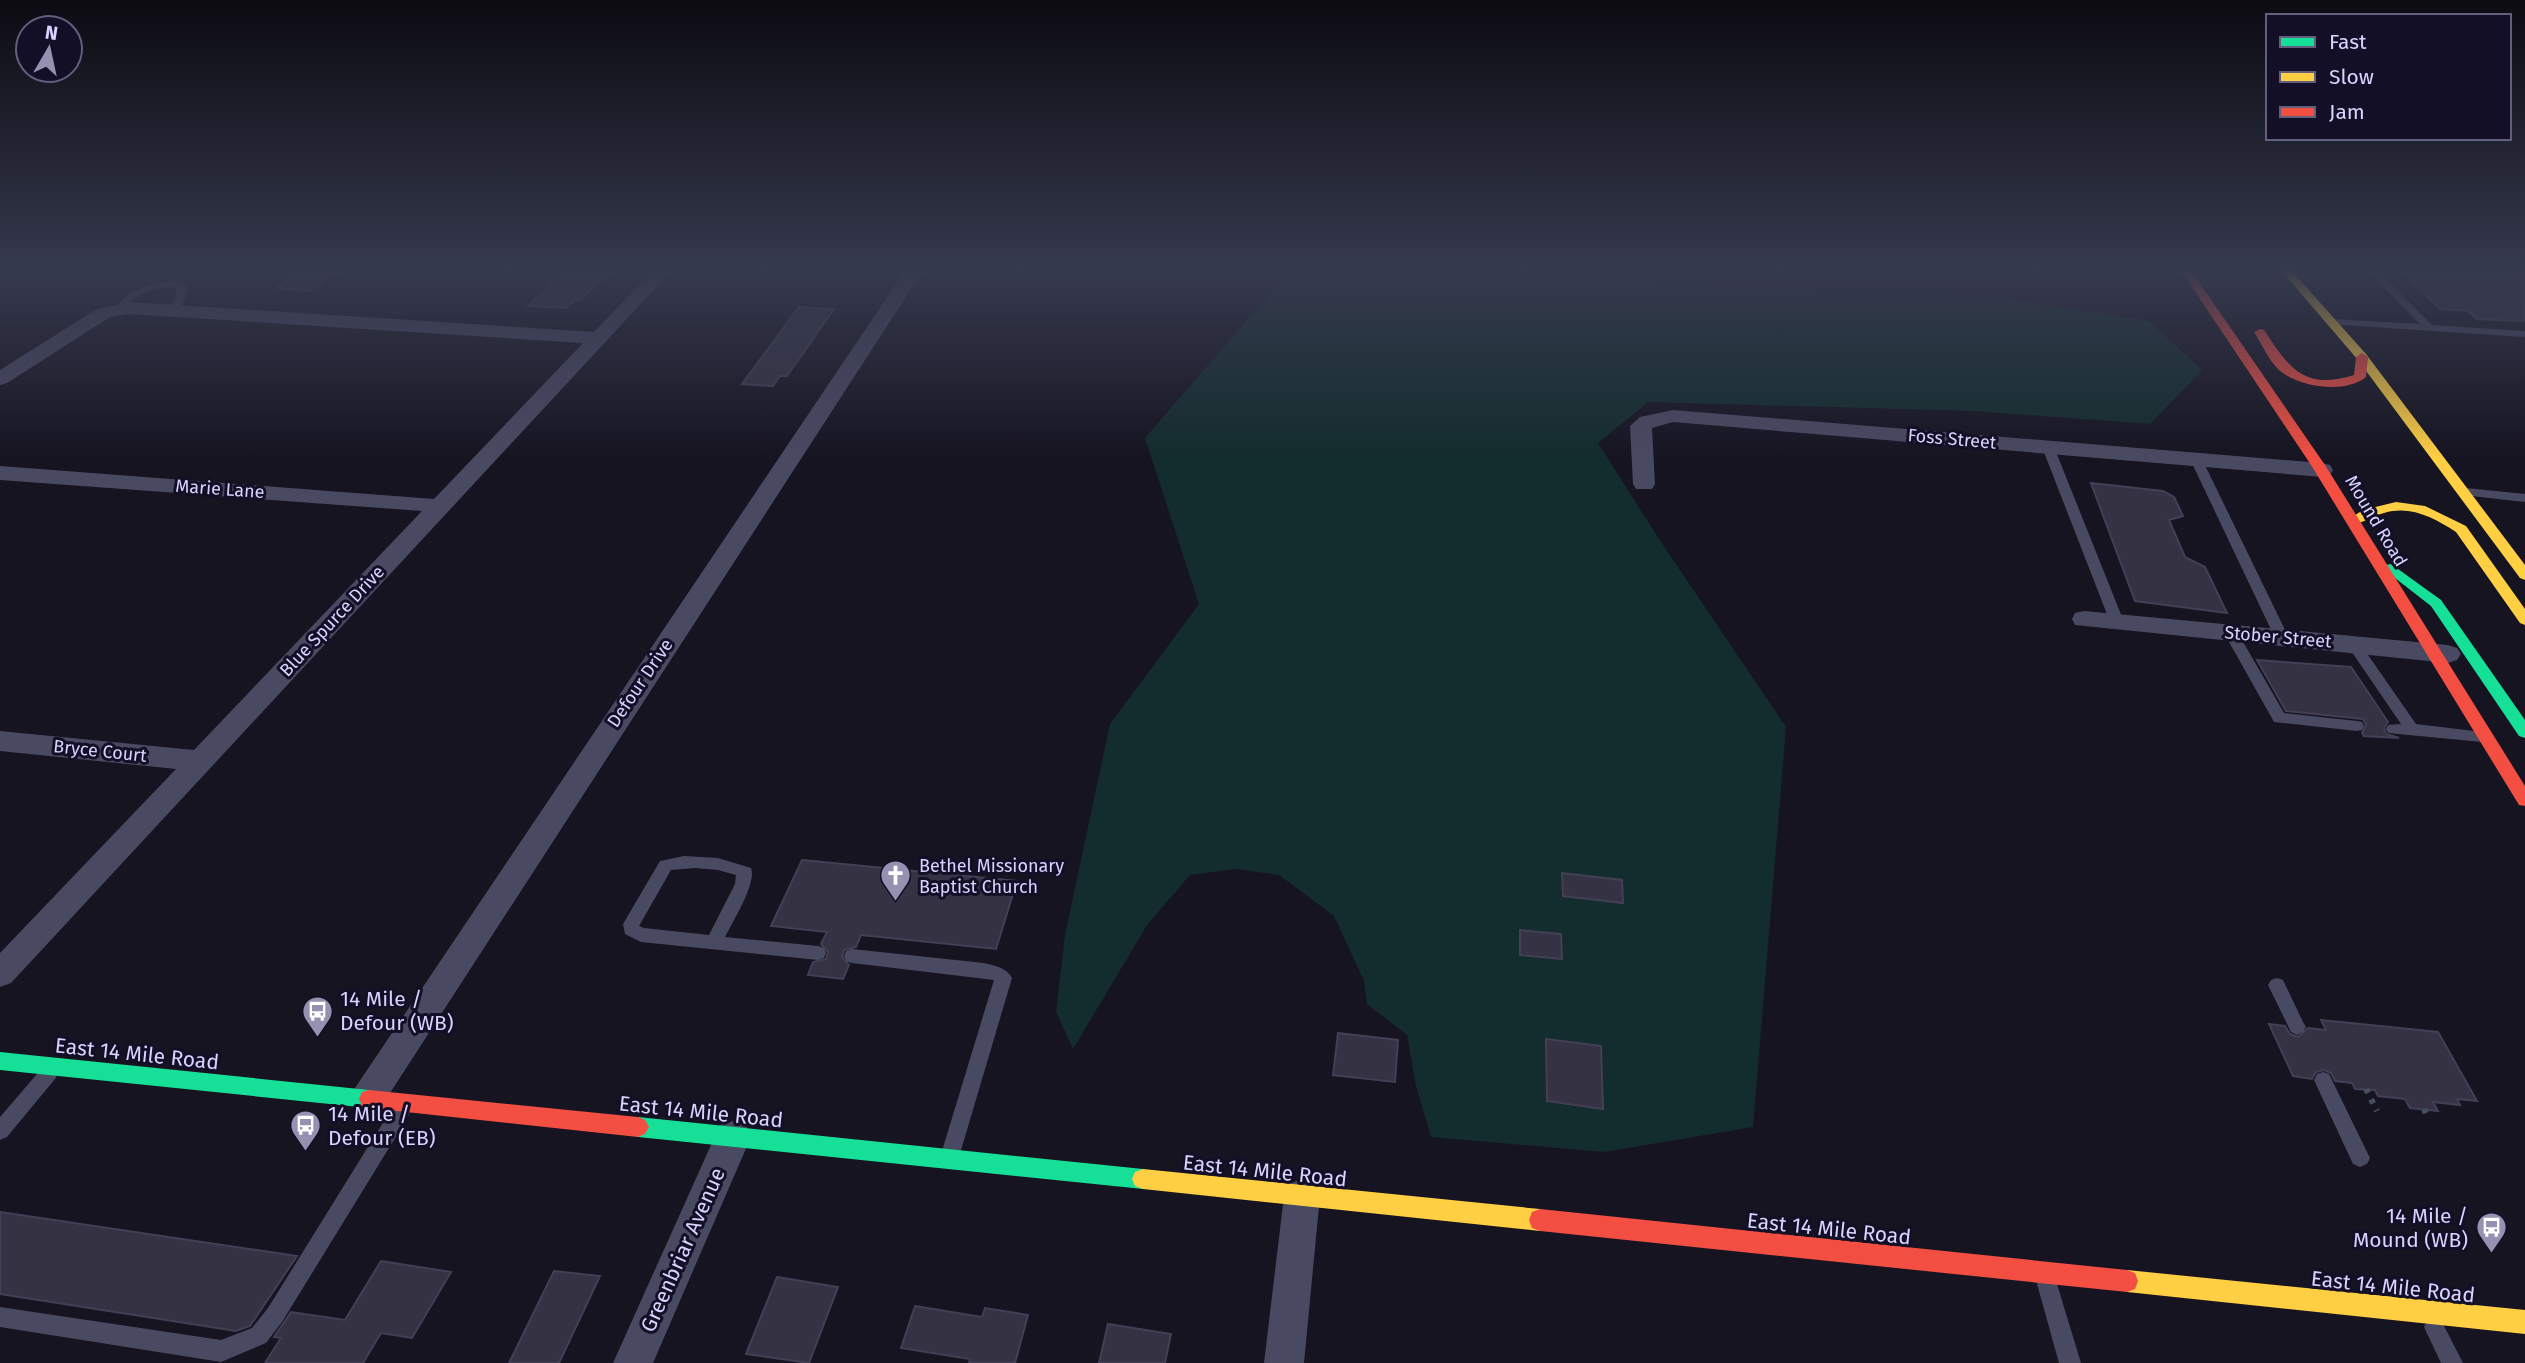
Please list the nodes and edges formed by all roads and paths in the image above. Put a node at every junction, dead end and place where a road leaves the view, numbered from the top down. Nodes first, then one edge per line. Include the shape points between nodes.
1 (73, 333) edge
2 (516, 333) edge
3 (603, 333) edge
4 (872, 333) edge
5 (2232, 333) edge
6 (2260, 333) edge
7 (2340, 333) edge
8 (2499, 333) edge
9 (2525, 334) edge
10 (598, 338) junction
11 (2362, 357) junction
12 (0, 379) edge
13 (2048, 447) junction
14 (2196, 459) junction
15 (2322, 470) junction
16 (0, 472) edge
17 (1644, 484) dead end
18 (2466, 492) junction
19 (2525, 498) edge
20 (440, 506) junction
21 (2353, 521) junction
22 (2373, 554) junction
23 (2525, 575) edge
24 (2084, 619) dead end
25 (2525, 620) edge
26 (2117, 622) junction
27 (2231, 633) junction
28 (2282, 638) junction
29 (2354, 645) junction
30 (2432, 652) junction
31 (2472, 656) junction
32 (2357, 726) dead end
33 (2393, 729) dead end
34 (2412, 729) junction
35 (2525, 732) edge
36 (2486, 738) junction
37 (0, 741) edge
38 (200, 761) junction
39 (2525, 800) edge
40 (713, 943) junction
41 (818, 953) dead end
42 (852, 957) dead end
43 (0, 974) edge
44 (2277, 985) dead end
45 (2297, 1027) dead end
46 (0, 1061) edge
47 (55, 1067) junction
48 (2323, 1080) dead end
49 (2366, 1090) dead end
50 (367, 1099) junction
51 (405, 1103) junction
52 (2377, 1111) dead end
53 (0, 1131) edge
54 (733, 1137) junction
55 (2360, 1158) dead end
56 (950, 1159) junction
57 (1302, 1196) junction
58 (2043, 1272) junction
59 (2427, 1312) junction
60 (0, 1318) edge
61 (2525, 1322) edge
62 (633, 1363) edge
63 (1284, 1363) edge
64 (2070, 1363) edge
65 (2452, 1363) edge

1 - 12 street
2 - 10 street
3 - 10 street, Blue Spurce Drive
4 - 50 street, Defour Drive
5 - 15 main road, Mound Road
6 - 11 main road via 2285,369 2308,379 2351,382 2360,377
7 - 11 main road
8 - 9 lane
10 - 20 street, Blue Spurce Drive
11 - 18 main road
13 - 14 street, Foss Street
13 - 17 street, Foss Street via 1658,417 1641,426
13 - 26 lane
14 - 15 street, Foss Street
14 - 28 lane
15 - 21 main road, Mound Road
16 - 20 street, Marie Lane
18 - 19 lane
18 - 23 main road
20 - 38 street, Blue Spurce Drive
21 - 22 main road, Mound Road
21 - 25 main road via 2372,509 2395,504 2448,520 2461,529
22 - 30 main road, Mound Road
22 - 31 main road via 2437,603
24 - 26 street, Stober Street
26 - 27 street, Stober Street
27 - 28 street, Stober Street
27 - 32 lane via 2279,718
28 - 29 street, Stober Street
29 - 30 street, Stober Street
29 - 34 lane
30 - 31 street, Stober Street
30 - 36 main road, Mound Road
31 - 35 main road
33 - 34 lane
34 - 36 lane
36 - 39 main road, Mound Road
37 - 38 street, Bryce Court
38 - 43 street, Blue Spurce Drive
40 - 40 lane via 641,935 631,929 667,865 732,866 744,872 743,884
40 - 41 lane
42 - 56 lane via 984,970 1003,978
44 - 45 lane
46 - 47 main road, East 14 Mile Road
47 - 50 main road, East 14 Mile Road
47 - 53 lane
48 - 55 lane
49 - 52 path
50 - 51 main road, East 14 Mile Road
51 - 54 main road, East 14 Mile Road
51 - 60 lane via 259,1336 221,1351
54 - 56 main road, East 14 Mile Road
54 - 62 street, Greenbriar Avenue
56 - 57 main road, East 14 Mile Road
57 - 58 main road, East 14 Mile Road
57 - 63 street
58 - 59 main road, East 14 Mile Road
58 - 64 lane
59 - 61 main road, East 14 Mile Road
59 - 65 lane

